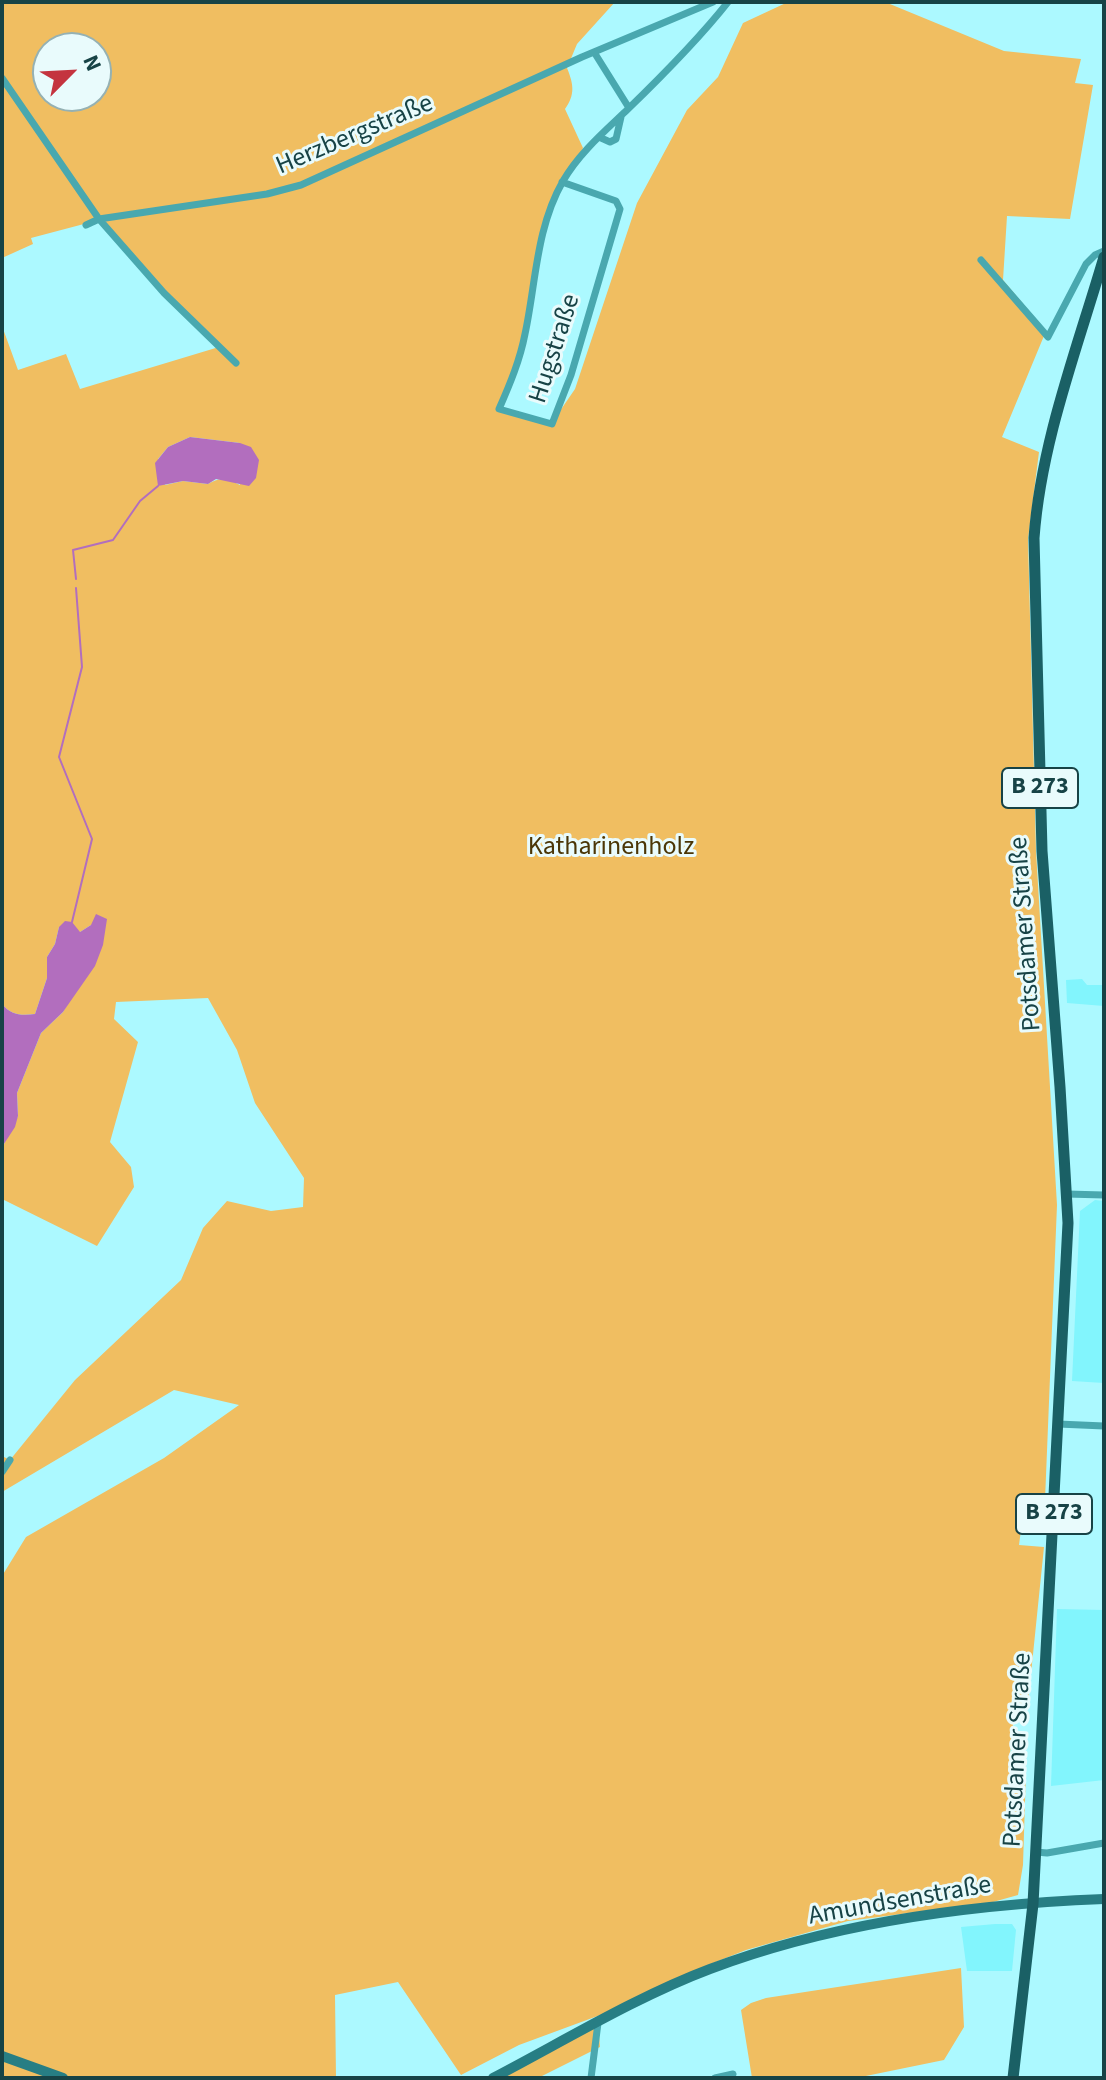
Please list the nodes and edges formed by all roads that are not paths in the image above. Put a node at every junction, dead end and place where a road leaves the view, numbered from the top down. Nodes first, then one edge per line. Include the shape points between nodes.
1 (713, 2) edge
2 (728, 2) edge
3 (594, 52) junction
4 (2, 78) edge
5 (629, 108) junction
6 (622, 115) junction
7 (599, 137) junction
8 (562, 182) junction
9 (99, 219) junction
10 (86, 225) dead end
11 (1104, 254) edge
12 (981, 260) dead end
13 (236, 363) dead end
14 (1066, 1194) junction
15 (1104, 1195) edge
16 (1058, 1424) junction
17 (1104, 1426) edge
18 (10, 1460) dead end
19 (2, 1472) edge
20 (1104, 1843) edge
21 (1036, 1852) junction
22 (1104, 1899) edge
23 (1033, 1904) junction
24 (598, 2023) junction
25 (2, 2056) edge
26 (733, 2074) dead end
27 (63, 2078) edge
28 (493, 2078) edge
29 (591, 2078) edge
30 (715, 2078) edge
31 (1013, 2078) edge

1 - 3 street
2 - 5 street, Hugstraße
3 - 5 street
3 - 9 street, Herzbergstraße via 301,185
4 - 9 street
5 - 6 street, Hugstraße
6 - 7 street, Hugstraße
6 - 7 street, Hugstraße via 616,139
7 - 8 street, Hugstraße
8 - 8 street, Hugstraße via 537,257 516,369 499,409 552,424 620,209 616,201
9 - 10 street, Herzbergstraße
9 - 13 street
11 - 12 street via 1086,264 1048,337
11 - 14 main road, Potsdamer Straße / B 273 via 1047,450 1034,538 1042,851
14 - 15 street
14 - 16 main road, Potsdamer Straße / B 273
16 - 17 street
16 - 21 main road, Potsdamer Straße / B 273
18 - 19 street
20 - 21 street
21 - 23 main road, Potsdamer Straße / B 273
22 - 23 street, Amundsenstraße
23 - 24 street, Amundsenstraße via 830,1933 708,1970
23 - 31 main road, Potsdamer Straße / B 273
24 - 28 street, Amundsenstraße
24 - 29 street
25 - 27 street
26 - 30 street

